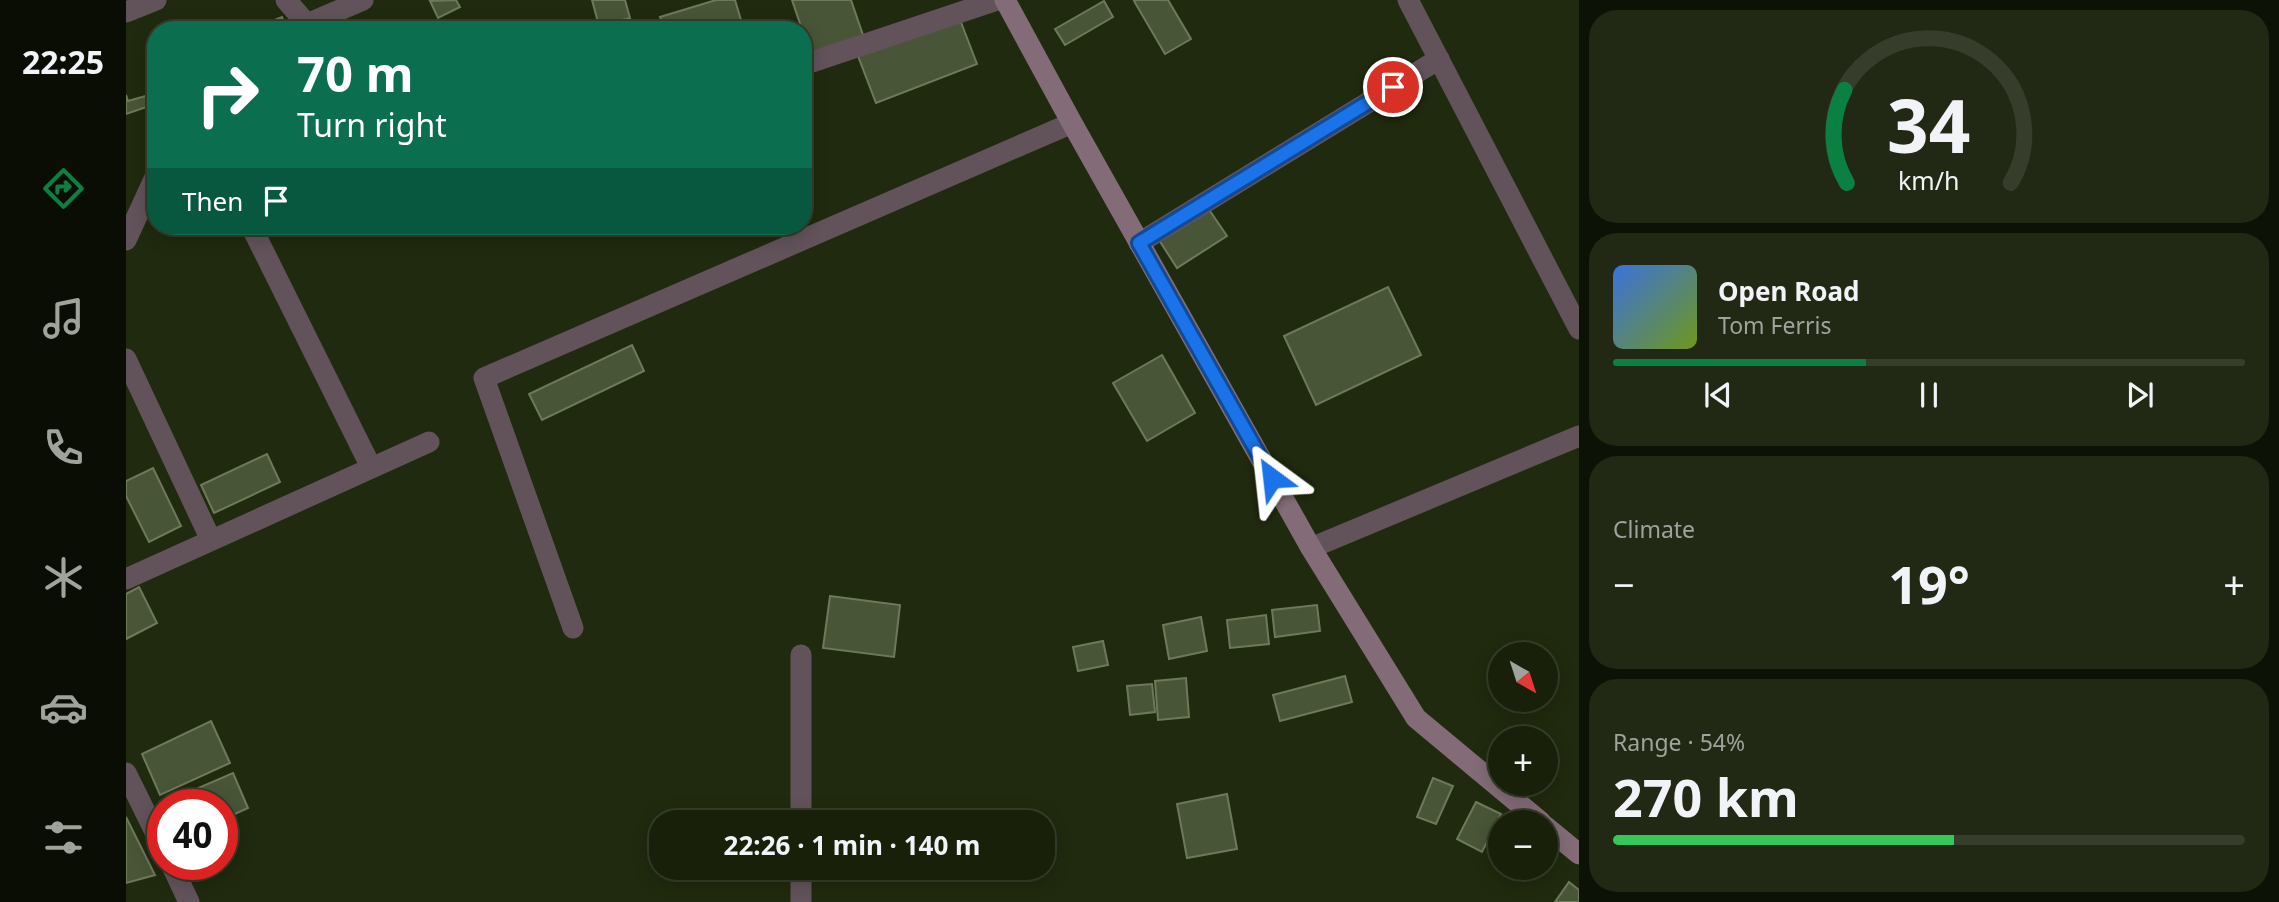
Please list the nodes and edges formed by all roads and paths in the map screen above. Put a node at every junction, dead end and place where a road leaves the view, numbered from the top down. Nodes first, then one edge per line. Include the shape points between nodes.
1 (286, 0) edge
2 (363, 0) edge
3 (997, 0) edge
4 (1005, 0) edge
5 (1408, 0) edge
6 (303, 21) edge
7 (320, 21) edge
8 (1439, 59) junction
9 (812, 62) edge
10 (1072, 123) junction
11 (147, 194) edge
12 (255, 235) edge
13 (126, 240) edge
14 (1139, 243) junction
15 (1579, 328) edge
16 (126, 359) edge
17 (1579, 436) edge
18 (429, 442) dead end
19 (371, 467) junction
20 (212, 540) junction
21 (1311, 548) junction
22 (126, 579) edge
23 (573, 628) dead end
24 (801, 656) dead end
25 (126, 773) edge
26 (801, 810) edge
27 (1527, 810) edge
28 (147, 816) edge
29 (1558, 837) edge
30 (1579, 854) edge
31 (179, 880) edge
32 (801, 880) edge
33 (189, 902) edge
34 (801, 902) edge

1 - 6 street
2 - 7 street
3 - 9 street
4 - 10 street
5 - 8 street
8 - 14 street
8 - 15 street
10 - 14 street
10 - 23 street via 484,378
11 - 13 street
12 - 19 street
14 - 21 street
16 - 20 street
17 - 21 street
18 - 19 street
19 - 20 street
20 - 22 street
21 - 27 street via 1416,718
24 - 26 street
25 - 28 street
29 - 30 street
31 - 33 street
32 - 34 street

